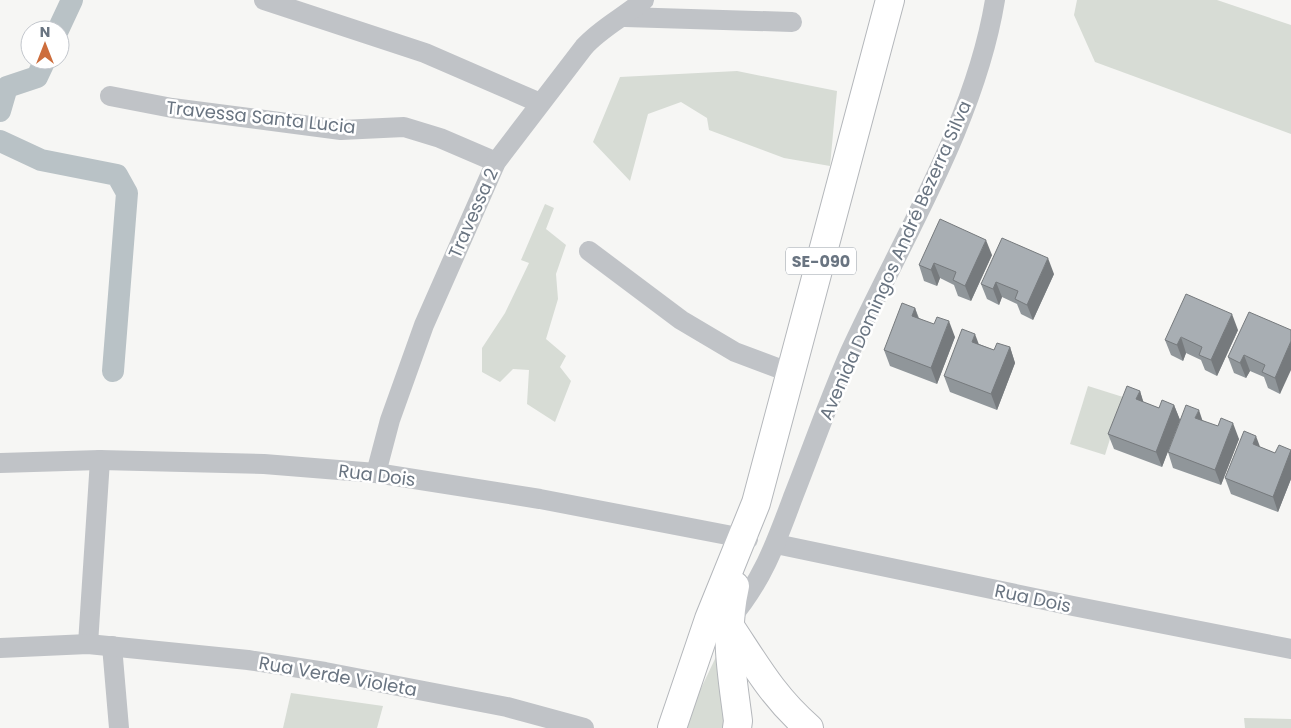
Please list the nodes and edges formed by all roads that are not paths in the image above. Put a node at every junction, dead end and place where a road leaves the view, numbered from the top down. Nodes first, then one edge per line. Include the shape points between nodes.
1 (264, 0) edge
2 (644, 0) edge
3 (890, 0) edge
4 (995, 0) edge
5 (625, 16) junction
6 (792, 22) dead end
7 (110, 96) dead end
8 (540, 103) junction
9 (496, 162) junction
10 (589, 251) dead end
11 (791, 373) junction
12 (100, 460) junction
13 (0, 463) edge
14 (376, 473) junction
15 (746, 533) junction
16 (776, 544) junction
17 (728, 622) junction
18 (88, 644) junction
19 (112, 646) junction
20 (0, 648) edge
21 (1291, 649) edge
22 (119, 728) edge
23 (584, 728) edge
24 (672, 728) edge
25 (737, 728) edge
26 (809, 728) edge

1 - 8 street via 425,53
2 - 5 street, Travessa 2
3 - 11 main road, SE-090
4 - 16 street, Avenida Domingos André Bezerra Silva via 983,57 951,140 850,353
5 - 6 street
5 - 8 street, Travessa 2 via 593,36
7 - 9 street, Travessa Santa Lucia via 172,108 341,130 404,127 440,138
8 - 9 street, Travessa 2
9 - 14 street, Travessa 2 via 424,325 390,420
10 - 11 street via 681,320 735,352
11 - 15 main road, SE-090
12 - 13 street, Rua Dois
12 - 14 street, Rua Dois via 264,464
12 - 18 street
14 - 15 street, Rua Dois
15 - 17 main road, SE-090
15 - 24 main road, SE-090 via 709,619
16 - 17 street, Avenida Domingos André Bezerra Silva via 755,587
16 - 21 street, Rua Dois
17 - 25 main road, SE-090
17 - 26 main road via 774,693
18 - 19 street, Rua Verde Violeta
18 - 20 street, Rua Verde Violeta
19 - 22 street
19 - 23 street, Rua Verde Violeta via 248,660 325,672 507,707

